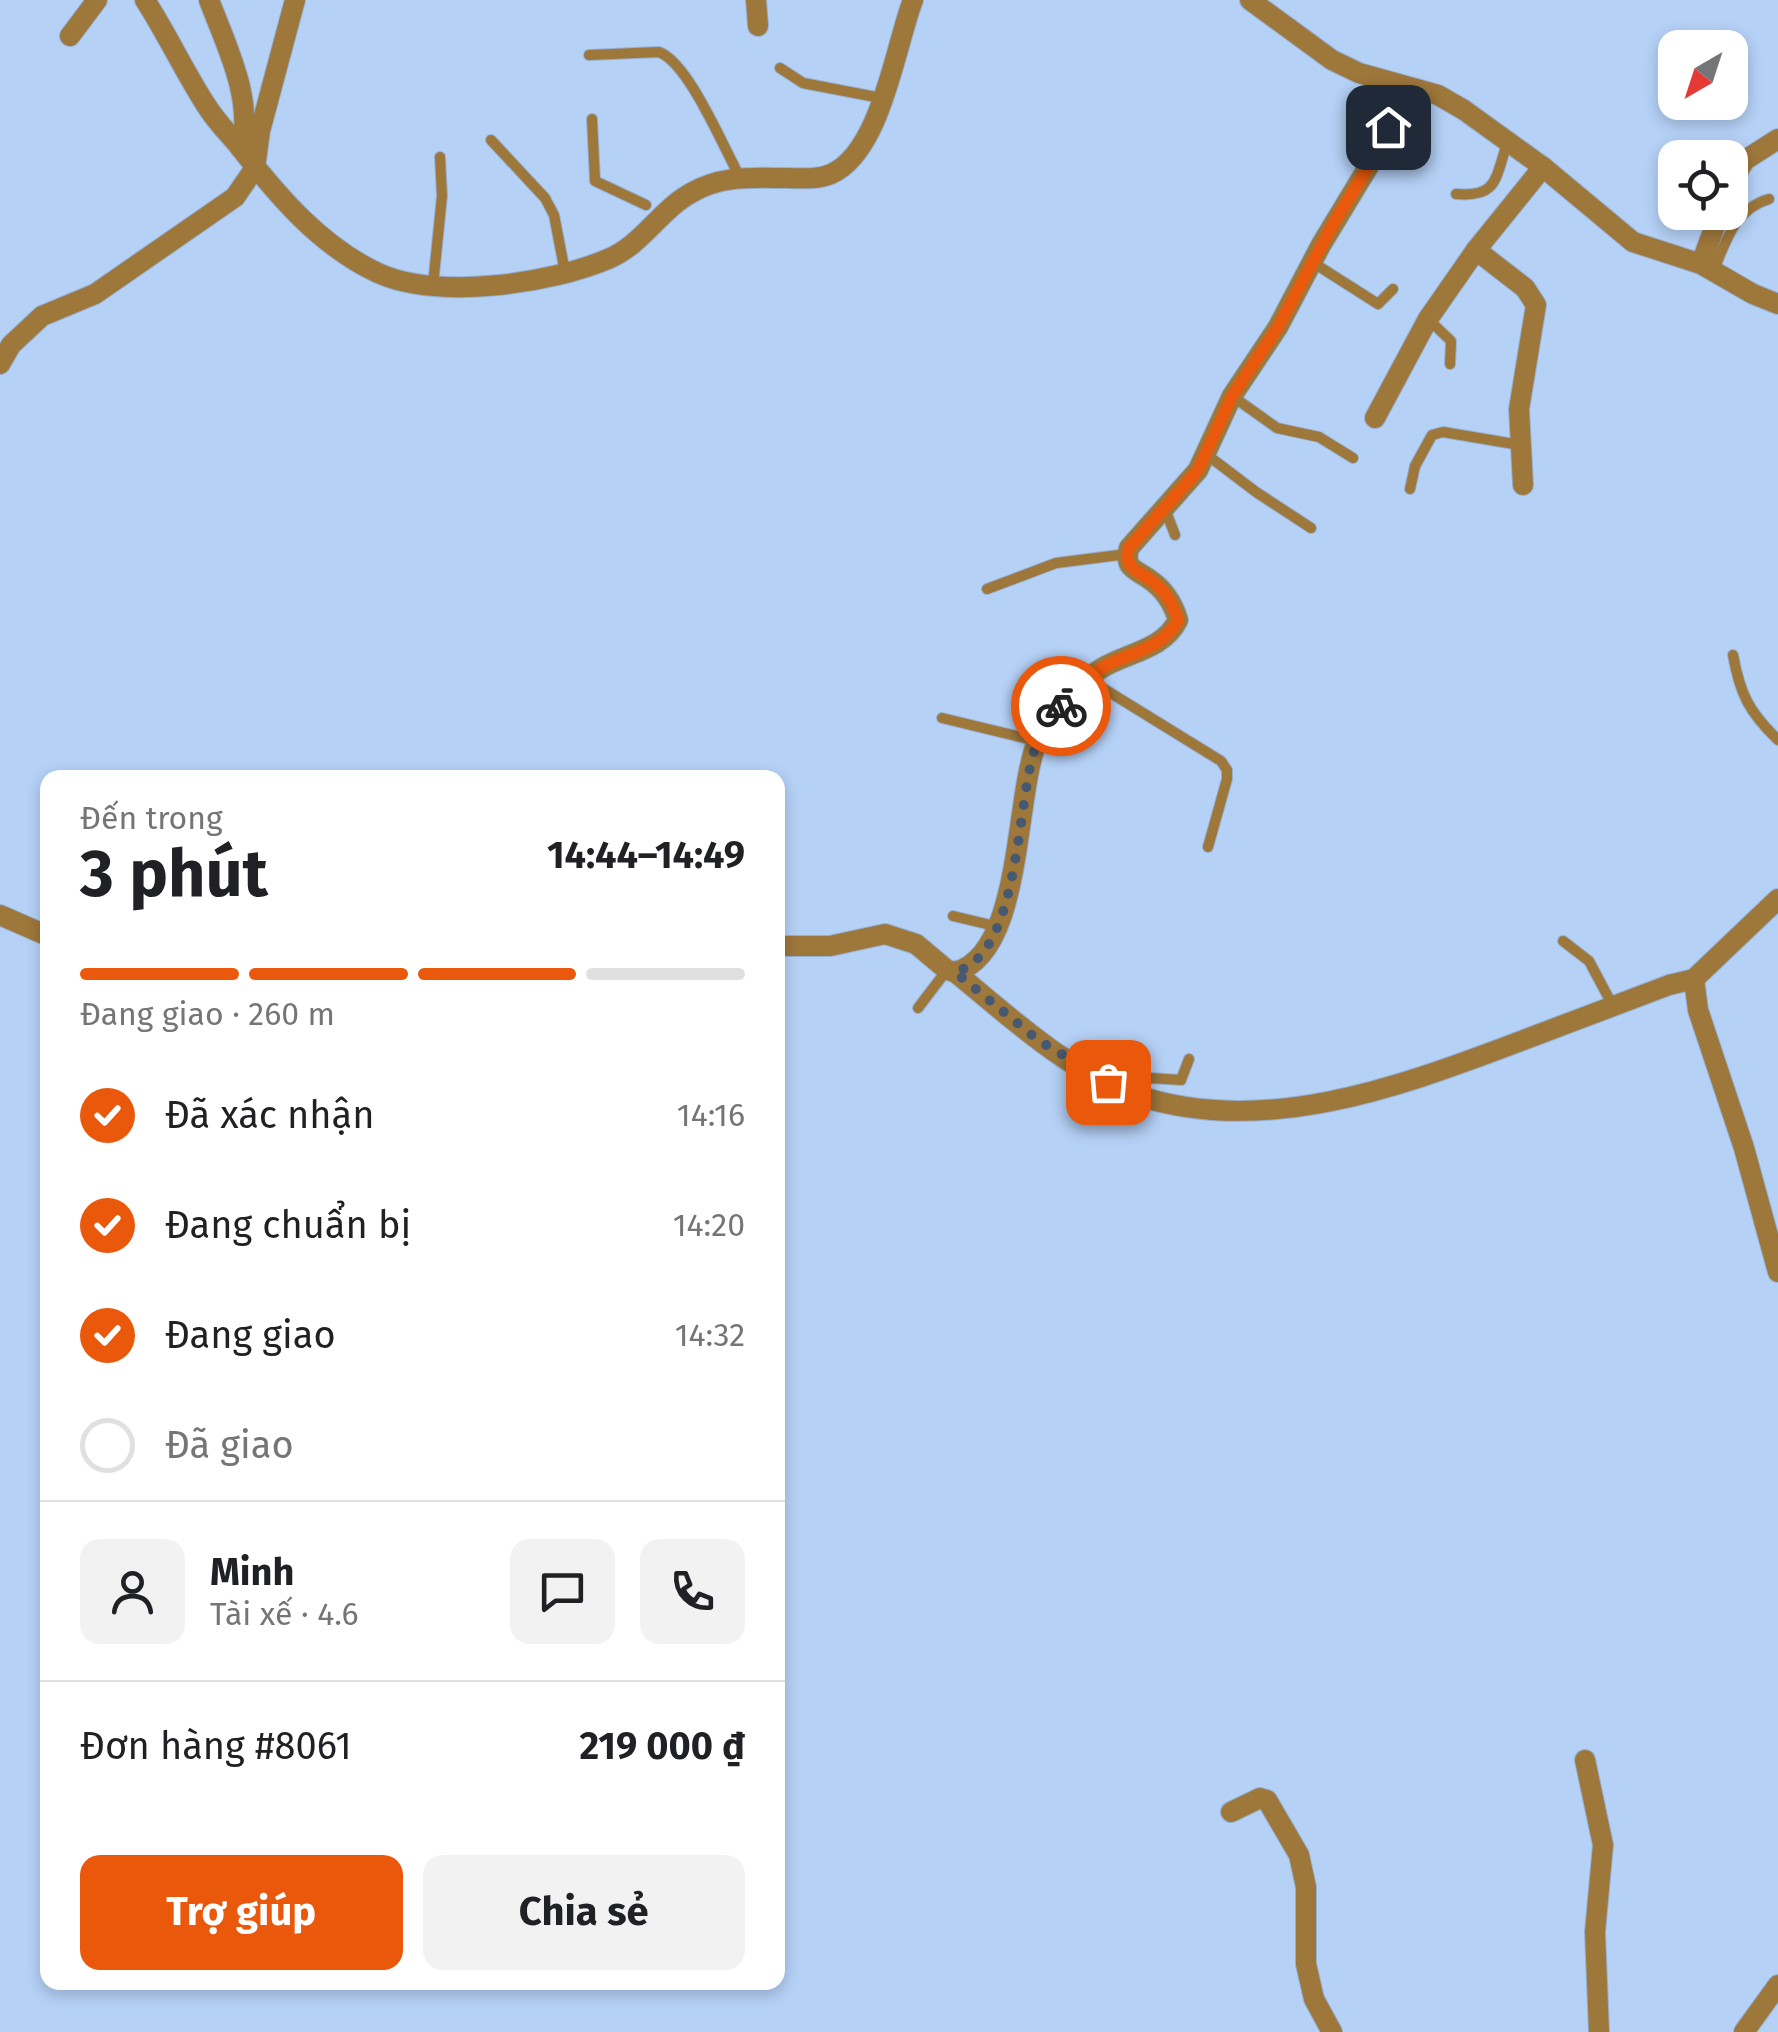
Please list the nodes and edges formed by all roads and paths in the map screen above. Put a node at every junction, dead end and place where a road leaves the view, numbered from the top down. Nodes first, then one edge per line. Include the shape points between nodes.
1 (97, 0) edge
2 (145, 0) edge
3 (209, 0) edge
4 (295, 0) edge
5 (756, 0) edge
6 (913, 0) edge
7 (1250, 0) edge
8 (758, 26) dead end
9 (70, 36) dead end
10 (589, 56) dead end
11 (780, 68) dead end
12 (1398, 84) junction
13 (882, 98) junction
14 (592, 119) dead end
15 (1778, 139) edge
16 (491, 140) dead end
17 (1508, 140) junction
18 (241, 148) junction
19 (440, 157) dead end
20 (1748, 158) edge
21 (1543, 167) junction
22 (255, 168) junction
23 (740, 176) junction
24 (1456, 194) dead end
25 (1769, 198) dead end
26 (655, 211) junction
27 (1716, 230) edge
28 (1476, 250) junction
29 (1312, 262) junction
30 (1707, 268) junction
31 (565, 272) junction
32 (433, 285) junction
33 (1393, 290) dead end
34 (1778, 304) edge
35 (1428, 319) junction
36 (0, 364) edge
37 (1450, 364) dead end
38 (1232, 396) junction
39 (1375, 418) dead end
40 (1520, 445) junction
41 (1206, 454) junction
42 (1354, 458) dead end
43 (1523, 485) dead end
44 (1410, 489) dead end
45 (1165, 509) junction
46 (1311, 528) dead end
47 (1176, 534) dead end
48 (1126, 554) junction
49 (987, 590) dead end
50 (1733, 655) dead end
51 (1088, 679) junction
52 (942, 718) dead end
53 (1778, 740) edge
54 (1037, 741) junction
55 (1208, 847) dead end
56 (1778, 899) edge
57 (0, 914) edge
58 (953, 916) dead end
59 (1000, 928) junction
60 (40, 932) edge
61 (1563, 941) dead end
62 (785, 946) edge
63 (951, 971) junction
64 (1694, 979) junction
65 (1613, 1006) junction
66 (918, 1008) dead end
67 (1189, 1059) dead end
68 (1134, 1094) junction
69 (1778, 1272) edge
70 (1585, 1760) dead end
71 (1231, 1812) dead end
72 (1778, 1984) edge
73 (1332, 2032) edge
74 (1599, 2032) edge
75 (1744, 2032) edge

1 - 9 street
2 - 18 street via 209,110
3 - 18 street via 235,67
4 - 22 street
5 - 8 street
6 - 13 street
7 - 12 street via 1332,60
10 - 23 lane via 666,55
11 - 13 lane via 803,83
12 - 17 street via 1438,94
12 - 29 street via 1379,149
13 - 23 street via 860,150 837,171 808,178
14 - 26 lane via 595,180
15 - 20 street
16 - 31 lane via 554,214
17 - 21 street
17 - 24 lane via 1490,188 1476,196
18 - 22 street
19 - 32 lane
21 - 28 street
21 - 30 street via 1634,242
22 - 32 street via 287,206 359,262 380,274
22 - 36 street via 218,210 95,294 30,325
23 - 26 street
25 - 30 lane via 1741,214
26 - 31 street via 622,252
27 - 30 street
28 - 35 street
28 - 40 street via 1525,288 1536,306 1522,383
29 - 33 lane via 1378,304
29 - 38 street
30 - 34 street
31 - 32 street via 478,286
35 - 37 lane via 1451,341
35 - 39 street
38 - 41 street
38 - 42 lane via 1277,428 1320,437
40 - 43 street
40 - 44 lane via 1432,435
41 - 45 street
41 - 46 lane
45 - 47 lane
45 - 48 street
48 - 49 lane via 1056,563
48 - 51 street via 1130,569 1166,594 1178,620 1163,640
50 - 53 lane via 1748,706
51 - 54 street
51 - 55 lane via 1221,761 1227,780
52 - 54 lane
54 - 59 street
56 - 64 street
57 - 60 street
58 - 59 lane
59 - 63 street via 973,962
61 - 65 lane via 1589,961
62 - 63 street via 830,946 885,934 916,944
63 - 66 lane
63 - 68 street via 1038,1040
64 - 65 street
64 - 69 street
65 - 68 street via 1421,1078 1316,1104 1212,1108
67 - 68 lane via 1180,1080 1150,1078
70 - 74 street via 1603,1845 1595,1932
71 - 73 street via 1267,1800 1296,1845 1306,1887 1306,1964 1314,1999
72 - 75 street

